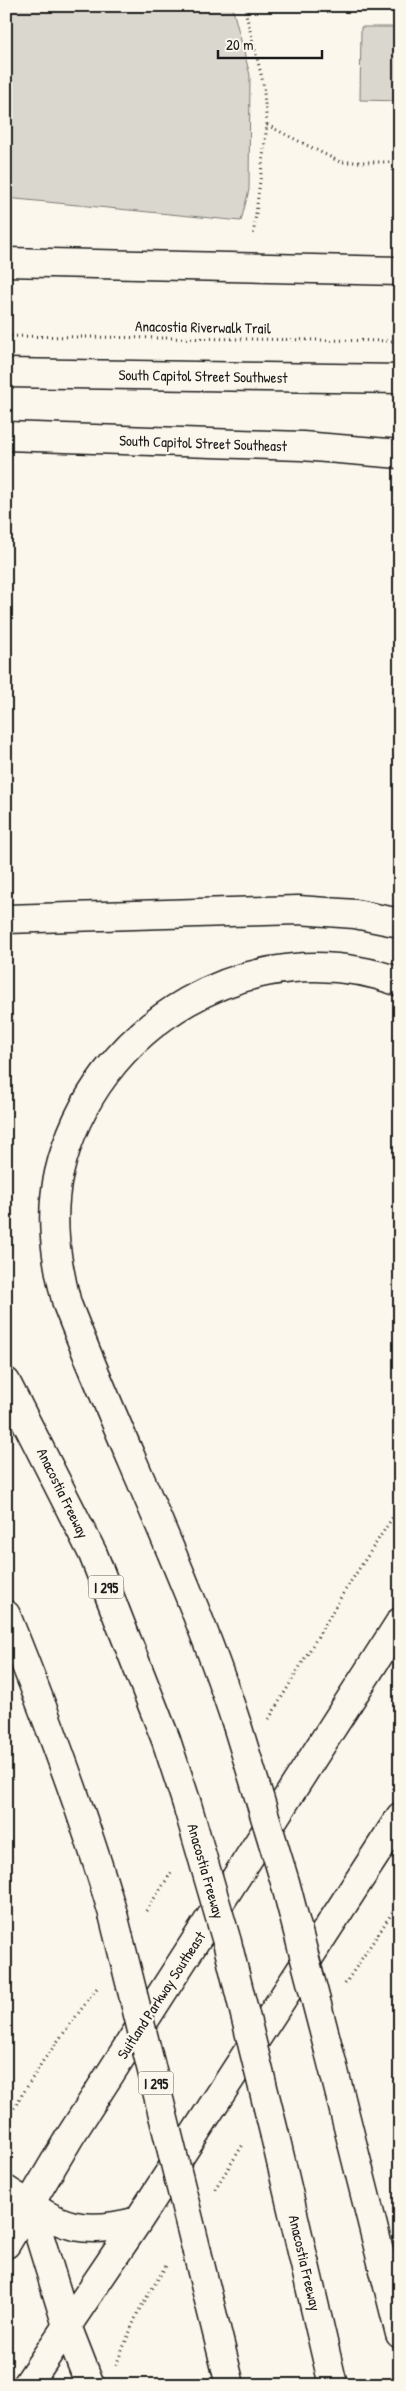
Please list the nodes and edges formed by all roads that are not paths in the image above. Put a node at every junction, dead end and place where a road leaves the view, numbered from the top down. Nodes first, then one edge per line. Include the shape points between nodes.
1 (6, 262) edge
2 (400, 271) edge
3 (6, 372) edge
4 (400, 378) edge
5 (6, 436) edge
6 (400, 454) edge
7 (6, 918) edge
8 (400, 923) edge
9 (400, 982) edge
10 (6, 1382) edge
11 (6, 1615) edge
12 (400, 1622) edge
13 (400, 1818) edge
14 (6, 2190) edge
15 (30, 2205) junction
16 (138, 2221) junction
17 (6, 2244) edge
18 (67, 2326) junction
19 (400, 2334) edge
20 (27, 2385) edge
21 (90, 2385) edge
22 (230, 2385) edge
23 (334, 2385) edge

1 - 2 main road
3 - 4 main road, South Capitol Street Southwest
5 - 6 main road, South Capitol Street Southeast via 302,446
7 - 8 main road via 298,910 355,914
9 - 19 main road, bridge via 357,971 300,968 243,978 189,999 160,1018 136,1038 92,1093 66,1147 59,1174 54,1223 59,1274 67,1304 180,1571 237,1725 285,1882
10 - 23 main road, Anacostia Freeway / I 295, bridge via 93,1554 166,1740 186,1801 227,1942
11 - 22 main road, I 295, bridge via 53,1730 94,1848
12 - 15 main road, Suitland Parkway Southeast via 75,2129
13 - 16 main road
14 - 15 main road
15 - 16 main road via 56,2220 83,2228 98,2229
15 - 17 main road, Suitland Parkway Southeast
15 - 18 main road
16 - 18 main road
18 - 20 main road
18 - 21 main road

